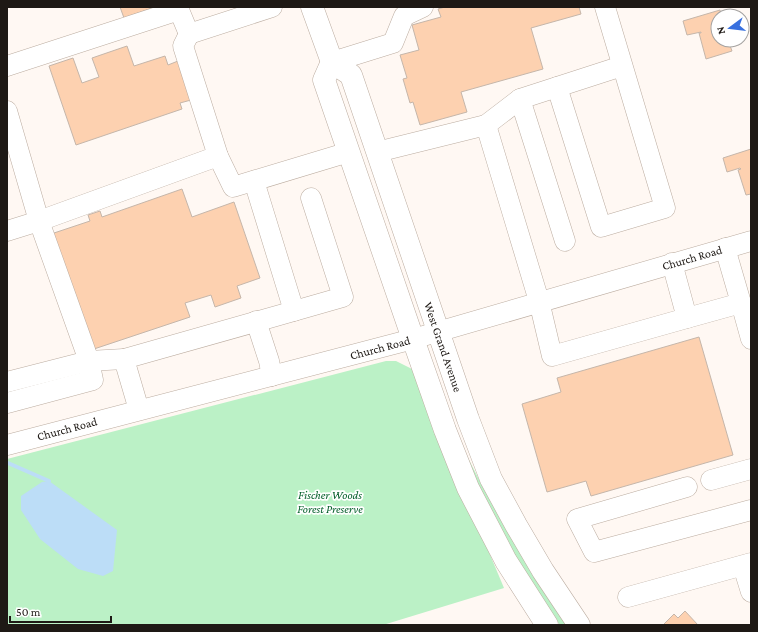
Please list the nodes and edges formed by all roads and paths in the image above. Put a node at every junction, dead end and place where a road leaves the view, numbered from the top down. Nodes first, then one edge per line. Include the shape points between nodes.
1 (272, 7) edge
2 (312, 7) edge
3 (424, 7) edge
4 (605, 7) edge
5 (179, 8) edge
6 (189, 34) junction
7 (332, 62) junction
8 (7, 66) edge
9 (622, 66) junction
10 (557, 87) junction
11 (520, 99) junction
12 (7, 111) edge
13 (486, 125) junction
14 (349, 152) junction
15 (377, 152) junction
16 (218, 156) junction
17 (254, 181) junction
18 (311, 198) dead end
19 (39, 221) junction
20 (7, 231) edge
21 (565, 241) dead end
22 (751, 241) edge
23 (725, 248) junction
24 (672, 263) junction
25 (539, 302) junction
26 (741, 303) junction
27 (294, 311) junction
28 (687, 318) junction
29 (256, 321) junction
30 (438, 332) junction
31 (413, 339) junction
32 (751, 339) edge
33 (124, 359) junction
34 (91, 371) junction
35 (272, 376) junction
36 (7, 382) edge
37 (7, 404) edge
38 (139, 410) junction
39 (7, 445) edge
40 (751, 469) edge
41 (711, 480) dead end
42 (687, 487) dead end
43 (751, 510) edge
44 (747, 565) edge
45 (751, 592) edge
46 (628, 597) dead end
47 (547, 625) edge
48 (579, 625) edge

1 - 6 street
2 - 7 main road
3 - 7 street via 404,16 394,43
4 - 9 street
5 - 6 street
5 - 8 street
6 - 16 street via 183,46
7 - 14 main road via 324,80
7 - 15 main road, West Grand Avenue via 351,75
9 - 10 street
9 - 10 street via 665,208 601,227
10 - 11 street
11 - 13 street
11 - 21 street
12 - 19 street
13 - 15 street
13 - 25 street
14 - 17 street
14 - 31 main road
15 - 30 main road, West Grand Avenue
16 - 17 street via 232,187
16 - 19 street
17 - 27 street
18 - 27 street via 343,296
19 - 20 street
19 - 34 street
22 - 23 street, Church Road
23 - 24 street, Church Road
23 - 26 street
24 - 25 street, Church Road
24 - 28 street
25 - 28 street via 552,356
25 - 30 street, Church Road
26 - 28 street
26 - 32 street
27 - 29 street
29 - 33 street
29 - 35 street
30 - 31 street, Church Road
30 - 48 main road, West Grand Avenue via 491,479 542,571
31 - 35 street, Church Road
31 - 47 main road via 468,488 506,561
33 - 34 street
33 - 38 street
34 - 36 street
34 - 37 street
35 - 38 street, Church Road
38 - 39 street, Church Road
40 - 41 street
42 - 43 street via 577,519 594,552
44 - 45 street
44 - 46 street

